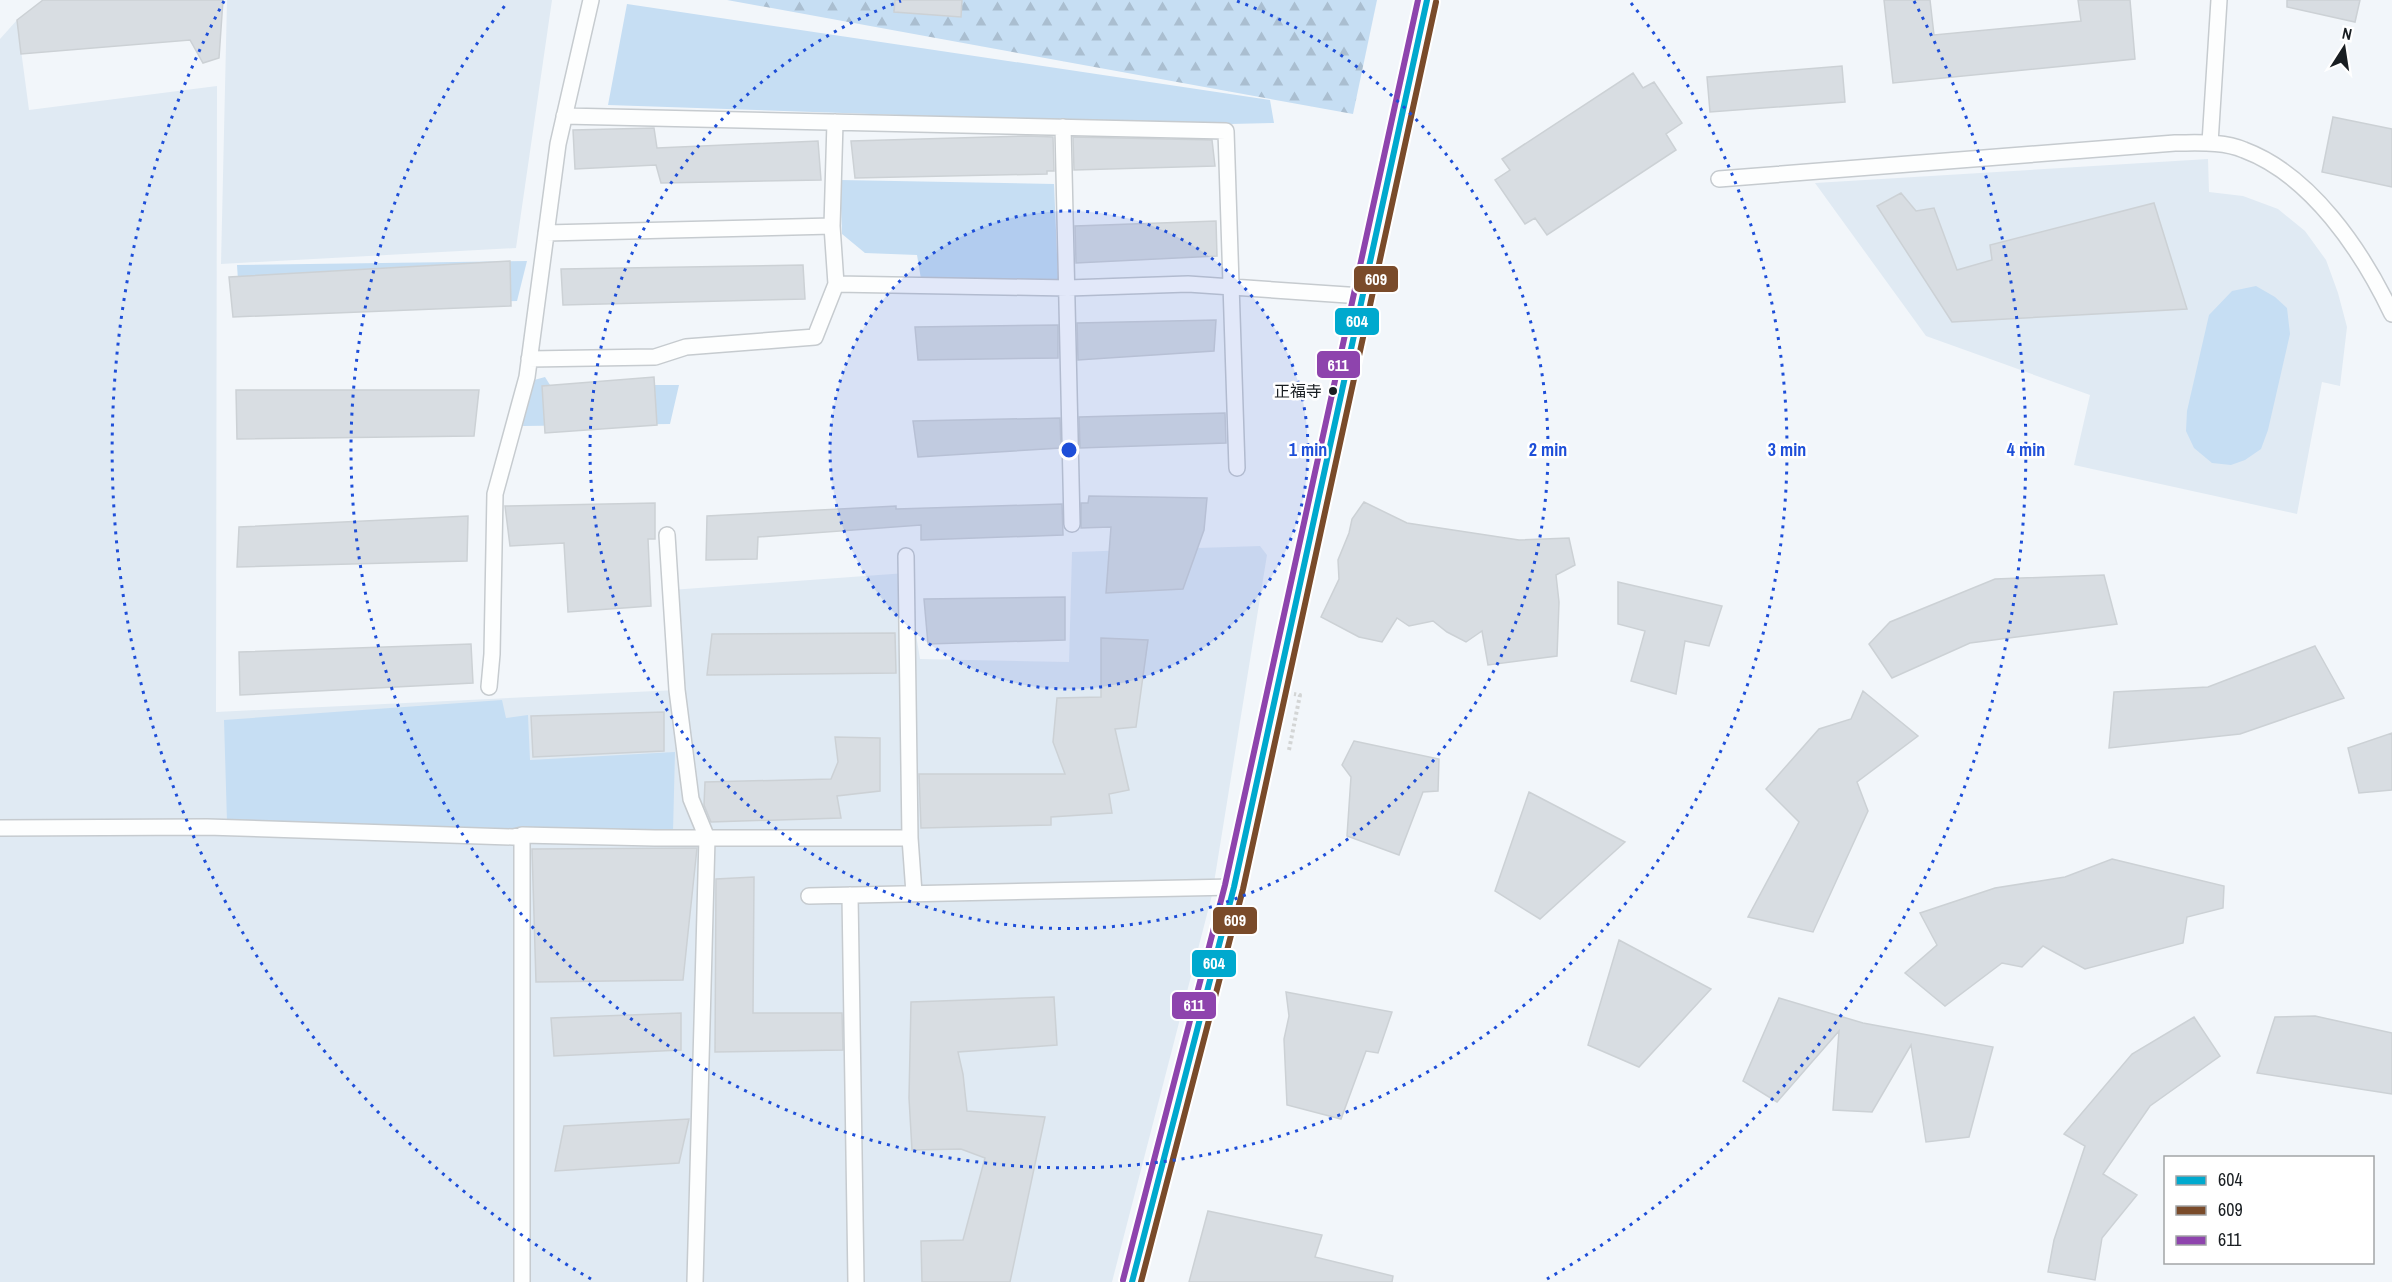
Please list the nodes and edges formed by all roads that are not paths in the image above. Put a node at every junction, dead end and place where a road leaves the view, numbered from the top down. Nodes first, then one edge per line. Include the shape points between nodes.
1 (591, 0) edge
2 (1426, 0) edge
3 (2219, 0) edge
4 (564, 116) junction
5 (835, 122) junction
6 (1063, 127) junction
7 (2210, 143) junction
8 (1719, 178) dead end
9 (832, 226) junction
10 (546, 233) junction
11 (836, 284) junction
12 (1233, 287) junction
13 (1068, 288) junction
14 (1362, 296) junction
15 (2392, 314) edge
16 (530, 359) junction
17 (1237, 468) dead end
18 (1072, 524) dead end
19 (667, 535) dead end
20 (906, 556) dead end
21 (489, 687) dead end
22 (0, 828) edge
23 (522, 835) junction
24 (707, 838) junction
25 (910, 838) junction
26 (1234, 886) junction
27 (914, 893) junction
28 (850, 895) junction
29 (809, 896) dead end
30 (522, 1282) edge
31 (695, 1282) edge
32 (856, 1282) edge
33 (1132, 1282) edge

1 - 4 street
2 - 14 street
3 - 7 street
4 - 5 street
4 - 10 street
5 - 6 street
5 - 9 street
6 - 12 street via 1226,131
6 - 13 street
7 - 8 street
7 - 15 street via 2243,149 2279,167 2313,195 2346,237
9 - 10 street
9 - 11 street
10 - 16 street
11 - 13 street
11 - 16 street via 815,337 686,347 655,357
12 - 13 street via 1188,284
12 - 14 street
12 - 17 street
13 - 18 street
14 - 26 street
16 - 21 street via 495,494
19 - 24 street via 677,690 691,799
20 - 25 street
22 - 23 street via 207,827
23 - 24 street
23 - 30 street
24 - 25 street
24 - 31 street
25 - 27 street
26 - 27 street
26 - 33 street
27 - 28 street
28 - 29 street
28 - 32 street

